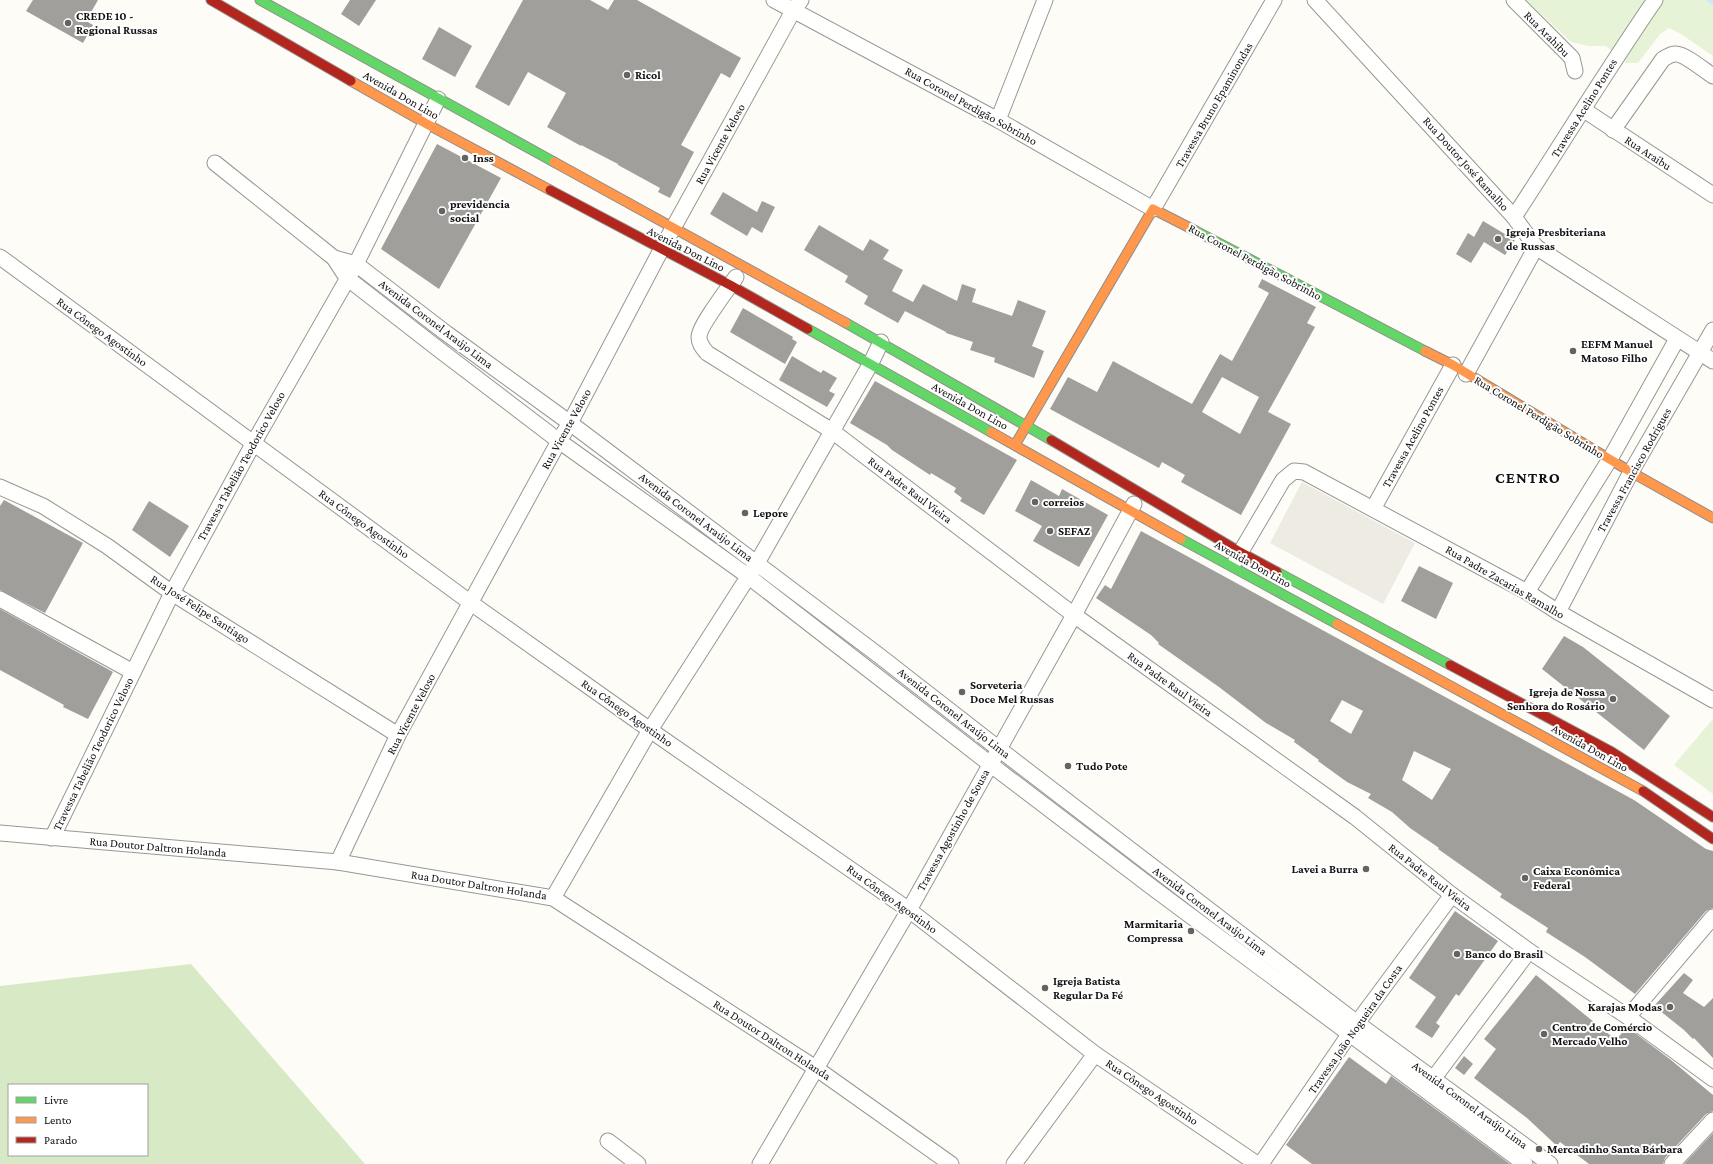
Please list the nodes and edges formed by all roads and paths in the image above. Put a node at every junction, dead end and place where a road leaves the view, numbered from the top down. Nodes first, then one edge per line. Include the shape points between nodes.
1 (211, 0) edge
2 (260, 0) edge
3 (774, 0) edge
4 (1045, 0) edge
5 (1274, 0) edge
6 (1514, 0) edge
7 (1655, 0) edge
8 (1323, 2) edge
9 (797, 5) edge
10 (1575, 71) dead end
11 (1713, 76) edge
12 (438, 99) junction
13 (1584, 110) junction
14 (998, 120) junction
15 (425, 123) junction
16 (1613, 130) junction
17 (215, 163) dead end
18 (1713, 195) edge
19 (1154, 209) junction
20 (1514, 217) junction
21 (674, 228) junction
22 (1536, 247) junction
23 (661, 250) junction
24 (0, 257) edge
25 (334, 258) junction
26 (356, 264) junction
27 (743, 266) junction
28 (347, 278) junction
29 (730, 286) junction
30 (1713, 330) edge
31 (446, 333) junction
32 (1677, 339) junction
33 (881, 342) junction
34 (436, 348) junction
35 (1700, 353) junction
36 (1713, 361) edge
37 (871, 363) junction
38 (1453, 365) junction
39 (1466, 374) junction
40 (570, 423) junction
41 (1026, 425) junction
42 (832, 431) junction
43 (559, 441) junction
44 (253, 444) junction
45 (1015, 445) junction
46 (1610, 459) junction
47 (1631, 472) junction
48 (0, 487) edge
49 (1140, 493) junction
50 (665, 495) junction
51 (1373, 509) junction
52 (656, 510) junction
53 (1130, 511) junction
54 (1713, 518) edge
55 (1240, 552) junction
56 (757, 563) junction
57 (1233, 566) junction
58 (748, 576) junction
59 (172, 592) junction
60 (1527, 592) junction
61 (0, 599) edge
62 (471, 603) junction
63 (1558, 612) junction
64 (1074, 615) junction
65 (877, 654) junction
66 (869, 669) junction
67 (133, 672) junction
68 (1713, 700) edge
69 (650, 730) junction
70 (398, 735) junction
71 (999, 749) junction
72 (990, 764) junction
73 (1087, 816) junction
74 (1713, 817) edge
75 (1077, 830) junction
76 (0, 833) edge
77 (52, 838) junction
78 (1713, 839) edge
79 (338, 862) junction
80 (1162, 874) junction
81 (1153, 888) junction
82 (1452, 895) junction
83 (553, 898) junction
84 (909, 910) junction
85 (1713, 917) edge
86 (1530, 951) junction
87 (1256, 955) junction
88 (1628, 1017) junction
89 (1353, 1029) junction
90 (1095, 1054) junction
91 (817, 1069) junction
92 (1713, 1078) edge
93 (1429, 1084) junction
94 (1713, 1120) edge
95 (608, 1141) dead end
96 (1527, 1159) edge
97 (638, 1164) edge
98 (760, 1164) edge
99 (951, 1164) edge
100 (1014, 1164) edge
101 (1257, 1164) edge
102 (1261, 1164) edge
103 (1550, 1164) edge
104 (1672, 1164) edge

1 - 15 main road, Avenida Don Lino via 314,55
2 - 12 main road, Avenida Don Lino via 323,39
3 - 9 street, Rua Coronel Perdigão Sobrinho
4 - 14 street
5 - 19 street, Travessa Bruno Epaminondas
6 - 10 street, Rua Arahibu via 1572,58
7 - 13 street, Travessa Acelino Pontes via 1616,56
8 - 20 street, Rua Doutor José Ramalho
9 - 14 street, Rua Coronel Perdigão Sobrinho
9 - 21 street, Rua Vicente Veloso
11 - 16 street via 1682,55 1669,55 1663,59
12 - 15 street, Travessa Tabelião Teodorico Veloso
12 - 21 main road, Avenida Don Lino via 550,164
13 - 16 street, Rua Araibu
13 - 20 street, Travessa Acelino Pontes
14 - 19 street, Rua Coronel Perdigão Sobrinho
15 - 23 main road, Avenida Don Lino via 541,182
15 - 26 street, Travessa Tabelião Teodorico Veloso
16 - 18 street, Rua Araibu
17 - 25 street
19 - 38 main road, Rua Coronel Perdigão Sobrinho
19 - 41 main road
20 - 22 street, Rua Doutor José Ramalho
21 - 23 street, Rua Vicente Veloso
21 - 27 main road, Avenida Don Lino
22 - 32 street, Rua Doutor José Ramalho
22 - 39 street
23 - 29 main road, Avenida Don Lino
23 - 40 street, Rua Vicente Veloso
24 - 44 street, Rua Cônego Agostinho
25 - 26 street
25 - 28 street, Avenida Coronel Araújo Lima
26 - 28 street, Travessa Tabelião Teodorico Veloso
26 - 31 street, Avenida Coronel Araújo Lima
27 - 29 street, Rua Padre Raul Vieira
27 - 33 main road, Avenida Don Lino
28 - 34 street, Avenida Coronel Araújo Lima
28 - 44 street, Travessa Tabelião Teodorico Veloso
29 - 37 main road, Avenida Don Lino
29 - 42 street, Rua Padre Raul Vieira via 700,331 701,347
30 - 35 street, Travessa Francisco Rodrigues
31 - 34 street
31 - 40 street, Avenida Coronel Araújo Lima
32 - 35 street, Rua Doutor José Ramalho
32 - 46 street
33 - 37 street
33 - 41 main road, Avenida Don Lino
34 - 43 street, Avenida Coronel Araújo Lima
35 - 36 street, Rua Doutor José Ramalho
35 - 47 street, Travessa Francisco Rodrigues
37 - 42 street
37 - 45 main road, Avenida Don Lino
38 - 39 main road, Rua Coronel Perdigão Sobrinho
38 - 51 street, Travessa Acelino Pontes
39 - 46 main road, Rua Coronel Perdigão Sobrinho
40 - 43 street, Rua Vicente Veloso
40 - 50 street, Avenida Coronel Araújo Lima
41 - 45 main road
41 - 49 main road, Avenida Don Lino
42 - 56 street
42 - 64 street, Rua Padre Raul Vieira
43 - 52 street, Avenida Coronel Araújo Lima
43 - 62 street, Rua Vicente Veloso
44 - 59 street, Travessa Tabelião Teodorico Veloso
44 - 62 street, Rua Cônego Agostinho
45 - 53 main road, Avenida Don Lino
46 - 47 main road, Rua Coronel Perdigão Sobrinho
46 - 60 street
47 - 54 main road, Rua Coronel Perdigão Sobrinho
47 - 63 street, Travessa Francisco Rodrigues
48 - 59 street, Rua José Felipe Santiago via 43,506 107,546
49 - 53 street, Travessa Agostinho de Sousa
49 - 55 main road, Avenida Don Lino
50 - 52 street
50 - 56 street, Avenida Coronel Araújo Lima
51 - 55 street, Rua Padre Zacarias Ramalho via 1304,472 1294,471 1283,480
51 - 60 street, Rua Padre Zacarias Ramalho
52 - 58 street, Avenida Coronel Araújo Lima
53 - 57 main road, Avenida Don Lino
53 - 64 street, Travessa Agostinho de Sousa
55 - 57 street
55 - 74 main road, Avenida Don Lino via 1612,752
56 - 58 street
56 - 65 street, Avenida Coronel Araújo Lima
57 - 78 main road, Avenida Don Lino via 1640,789
58 - 66 street, Avenida Coronel Araújo Lima
58 - 69 street
59 - 67 street, Travessa Tabelião Teodorico Veloso
59 - 70 street, Rua José Felipe Santiago
60 - 63 street, Rua Padre Zacarias Ramalho
61 - 67 street
62 - 69 street, Rua Cônego Agostinho
62 - 70 street, Rua Vicente Veloso
63 - 68 street, Rua Padre Zacarias Ramalho
64 - 71 street, Travessa Agostinho de Sousa
64 - 82 street, Rua Padre Raul Vieira via 1355,817
65 - 66 street
65 - 71 street, Avenida Coronel Araújo Lima
66 - 72 street, Avenida Coronel Araújo Lima
67 - 77 street, Travessa Tabelião Teodorico Veloso
69 - 83 street
69 - 84 street, Rua Cônego Agostinho
70 - 79 street, Rua Vicente Veloso
71 - 72 street, Travessa Agostinho de Sousa
71 - 73 street, Avenida Coronel Araújo Lima
72 - 75 street, Avenida Coronel Araújo Lima
72 - 84 street, Travessa Agostinho de Sousa
73 - 75 street
73 - 80 street, Avenida Coronel Araújo Lima
75 - 81 street, Avenida Coronel Araújo Lima
76 - 77 street, Rua Doutor Daltron Holanda
77 - 79 street, Rua Doutor Daltron Holanda
79 - 83 street, Rua Doutor Daltron Holanda
80 - 81 street
80 - 87 street, Avenida Coronel Araújo Lima
81 - 87 street, Avenida Coronel Araújo Lima
82 - 86 street, Rua Padre Raul Vieira
82 - 89 street, Travessa João Nogueira da Costa
83 - 91 street, Rua Doutor Daltron Holanda
84 - 90 street, Rua Cônego Agostinho
84 - 91 street, Travessa Agostinho de Sousa
85 - 88 street
86 - 88 street, Rua Padre Raul Vieira
86 - 93 street
87 - 89 street, Avenida Coronel Araújo Lima
88 - 92 street, Rua Padre Raul Vieira
89 - 93 street, Avenida Coronel Araújo Lima
89 - 102 street, Travessa João Nogueira da Costa
90 - 100 street
90 - 101 street, Rua Cônego Agostinho
91 - 98 street, Travessa Agostinho de Sousa
91 - 99 street, Rua Doutor Daltron Holanda
93 - 96 street, Avenida Coronel Araújo Lima
94 - 104 street
95 - 97 street
96 - 103 street, Avenida Coronel Araújo Lima

